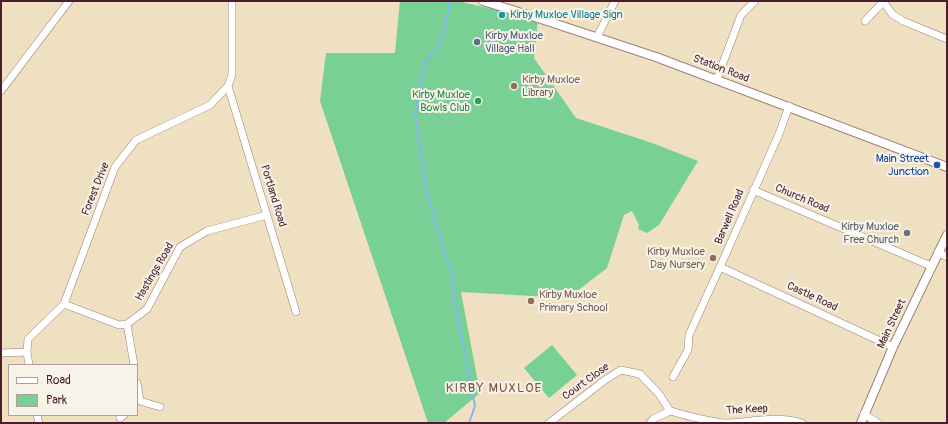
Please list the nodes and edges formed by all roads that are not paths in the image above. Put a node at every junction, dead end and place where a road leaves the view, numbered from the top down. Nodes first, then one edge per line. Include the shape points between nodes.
1 (69, 1) edge
2 (232, 1) edge
3 (483, 1) edge
4 (615, 1) edge
5 (755, 1) edge
6 (883, 1) edge
7 (865, 21) dead end
8 (597, 37) junction
9 (947, 39) edge
10 (717, 80) junction
11 (228, 86) junction
12 (1, 91) edge
13 (789, 106) junction
14 (947, 167) edge
15 (753, 190) junction
16 (267, 215) junction
17 (947, 235) edge
18 (938, 252) junction
19 (947, 257) edge
20 (931, 266) junction
21 (720, 267) junction
22 (64, 304) junction
23 (296, 312) dead end
24 (127, 324) junction
25 (893, 347) junction
26 (27, 352) junction
27 (1, 353) edge
28 (29, 364) edge
29 (134, 364) edge
30 (673, 376) dead end
31 (138, 402) edge
32 (160, 407) dead end
33 (670, 411) junction
34 (864, 414) junction
35 (549, 423) edge
36 (650, 423) edge
37 (802, 423) edge
38 (861, 423) edge
39 (878, 423) edge

1 - 12 street
2 - 11 street via 232,75
3 - 8 street, Station Road
4 - 8 street
5 - 10 street via 741,16
6 - 7 street
6 - 9 street via 892,14 903,21
8 - 10 street, Station Road
10 - 13 street, Station Road
11 - 16 street, Portland Road
11 - 22 street, Forest Drive via 210,105 136,140 115,167
13 - 14 street, Station Road
13 - 15 street, Barwell Road
15 - 20 street, Church Road
15 - 21 street, Barwell Road
16 - 23 street, Portland Road
16 - 24 street, Hastings Road via 207,231 180,247 147,309
17 - 18 street, Main Street
18 - 19 street
18 - 20 street, Main Street
20 - 25 street, Main Street
21 - 25 street, Castle Road
21 - 30 street, Barwell Road via 689,335 688,350
22 - 24 street via 119,325
22 - 26 street, Forest Drive via 28,339
24 - 29 street
25 - 34 street, Main Street
26 - 27 street
26 - 28 street
31 - 32 street
33 - 35 street, Court Close via 659,394 640,374 621,370
33 - 36 street
33 - 37 street, The Keep via 727,423 758,419 792,420
34 - 38 street, Main Street
34 - 39 street

